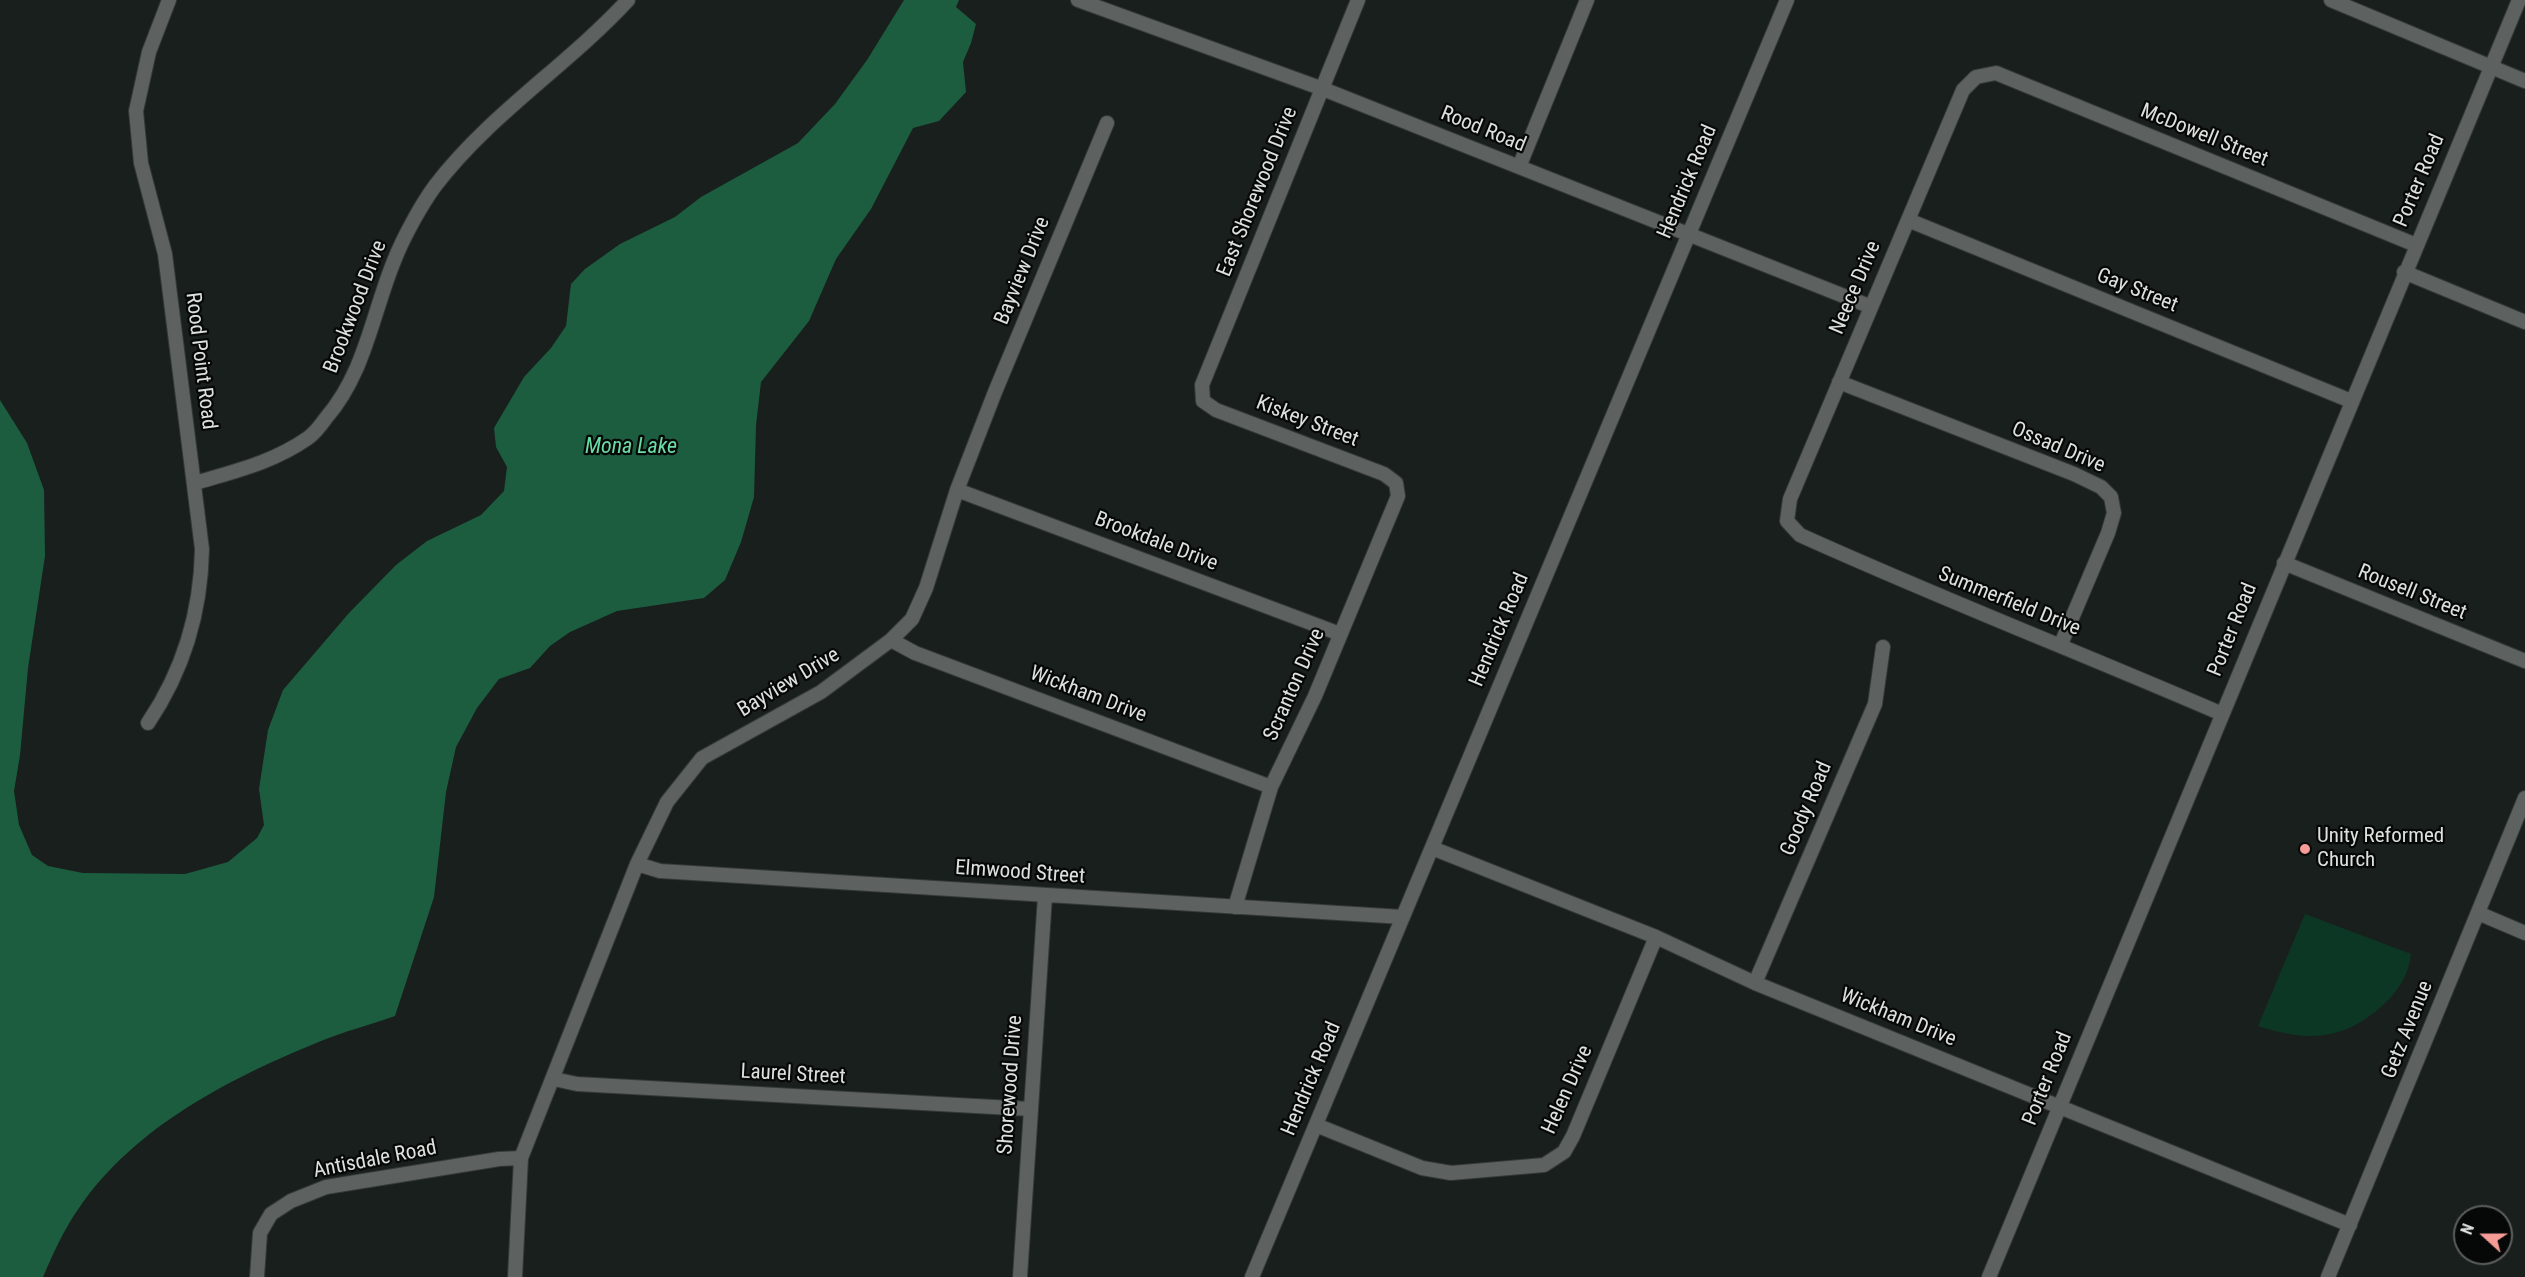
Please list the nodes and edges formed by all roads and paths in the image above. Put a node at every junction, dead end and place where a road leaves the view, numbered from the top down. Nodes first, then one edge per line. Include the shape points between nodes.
1 (169, 0) edge
2 (628, 0) edge
3 (1078, 0) edge
4 (1358, 0) edge
5 (1587, 0) edge
6 (1787, 0) edge
7 (2331, 0) edge
8 (2519, 0) edge
9 (2491, 67) junction
10 (1976, 77) joint
11 (2525, 81) edge
12 (1323, 89) junction
13 (1107, 123) dead end
14 (1519, 167) junction
15 (1908, 220) junction
16 (1688, 235) junction
17 (2416, 245) junction
18 (2404, 272) junction
19 (1869, 306) junction
20 (2525, 322) edge
21 (1839, 382) junction
22 (1203, 401) joint
23 (2351, 401) junction
24 (195, 483) junction
25 (1396, 483) joint
26 (957, 489) junction
27 (1787, 521) joint
28 (2284, 563) junction
29 (1340, 634) junction
30 (891, 640) junction
31 (2061, 644) junction
32 (1883, 647) dead end
33 (2525, 661) edge
34 (2222, 714) junction
35 (148, 723) dead end
36 (1271, 787) junction
37 (2525, 798) edge
38 (1431, 848) junction
39 (636, 864) junction
40 (1045, 896) junction
41 (1235, 906) junction
42 (2478, 913) junction
43 (1403, 917) junction
44 (2525, 933) edge
45 (1656, 938) junction
46 (1755, 984) junction
47 (554, 1079) junction
48 (2059, 1106) junction
49 (1030, 1109) junction
50 (1316, 1125) junction
51 (521, 1158) junction
52 (2350, 1225) junction
53 (257, 1277) edge
54 (515, 1277) edge
55 (1020, 1277) edge
56 (1252, 1277) edge
57 (1989, 1277) edge
58 (2328, 1277) edge

1 - 24 street, Rood Point Road via 149,52 136,111 141,163 165,254
2 - 24 street, Brookwood Drive via 577,51 468,147 434,187 394,260 372,332 342,399 310,437 267,462
3 - 12 street, Rood Road
4 - 12 street, East Shorewood Drive
5 - 14 street
6 - 16 street, Hendrick Road
7 - 9 street
8 - 9 street, Porter Road
9 - 11 street
9 - 17 street, Porter Road
10 - 15 street, Neece Drive via 1963,90
10 - 17 street, McDowell Street via 1996,73
12 - 14 street, Rood Road
12 - 22 street, East Shorewood Drive via 1202,385
13 - 26 street, Bayview Drive
14 - 16 street, Rood Road
15 - 19 street, Neece Drive
15 - 23 street, Gay Street
16 - 19 street, Rood Road
16 - 38 street, Hendrick Road
17 - 18 street, Porter Road
18 - 20 street
18 - 23 street, Porter Road
19 - 21 street, Neece Drive
21 - 27 street, Neece Drive via 1790,499
21 - 31 street, Ossad Drive via 2074,474 2101,487 2111,497 2114,513 2108,533
22 - 25 street, Kiskey Street via 1216,410 1384,474
23 - 28 street, Porter Road
24 - 35 street, Rood Point Road via 202,549 201,585 192,628 167,695
25 - 29 street, Scranton Drive via 1398,496
26 - 29 street, Brookdale Drive
26 - 30 street, Bayview Drive via 926,588 912,619
27 - 31 street, Summerfield Drive via 1800,535 1920,589
28 - 33 street, Rousell Street
28 - 34 street, Porter Road
29 - 36 street, Scranton Drive
30 - 36 street, Wickham Drive
30 - 39 street, Bayview Drive via 821,692 702,758 667,802
31 - 34 street, Summerfield Drive
32 - 46 street, Goody Road via 1875,704
34 - 48 street, Porter Road
36 - 41 street, Scranton Drive
37 - 42 street, Getz Avenue
38 - 43 street, Hendrick Road
38 - 45 street, Wickham Drive
39 - 40 street, Elmwood Street via 660,871
39 - 47 street, Bayview Drive
40 - 41 street, Elmwood Street
40 - 49 street, Shorewood Drive
41 - 43 street, Elmwood Street
42 - 44 street
42 - 52 street, Getz Avenue
43 - 50 street, Hendrick Road
45 - 46 street, Wickham Drive
45 - 50 street, Helen Drive via 1573,1136 1564,1152 1544,1165 1451,1173 1422,1168
46 - 48 street, Wickham Drive
47 - 49 street, Laurel Street via 577,1084
47 - 51 street, Bayview Drive
48 - 52 street, Wickham Drive
48 - 57 street, Porter Road
49 - 55 street, Shorewood Drive
50 - 56 street, Hendrick Road
51 - 53 street, Antisdale Road via 326,1187 291,1201 271,1214 260,1233
51 - 54 street, Bayview Drive
52 - 58 street, Getz Avenue

